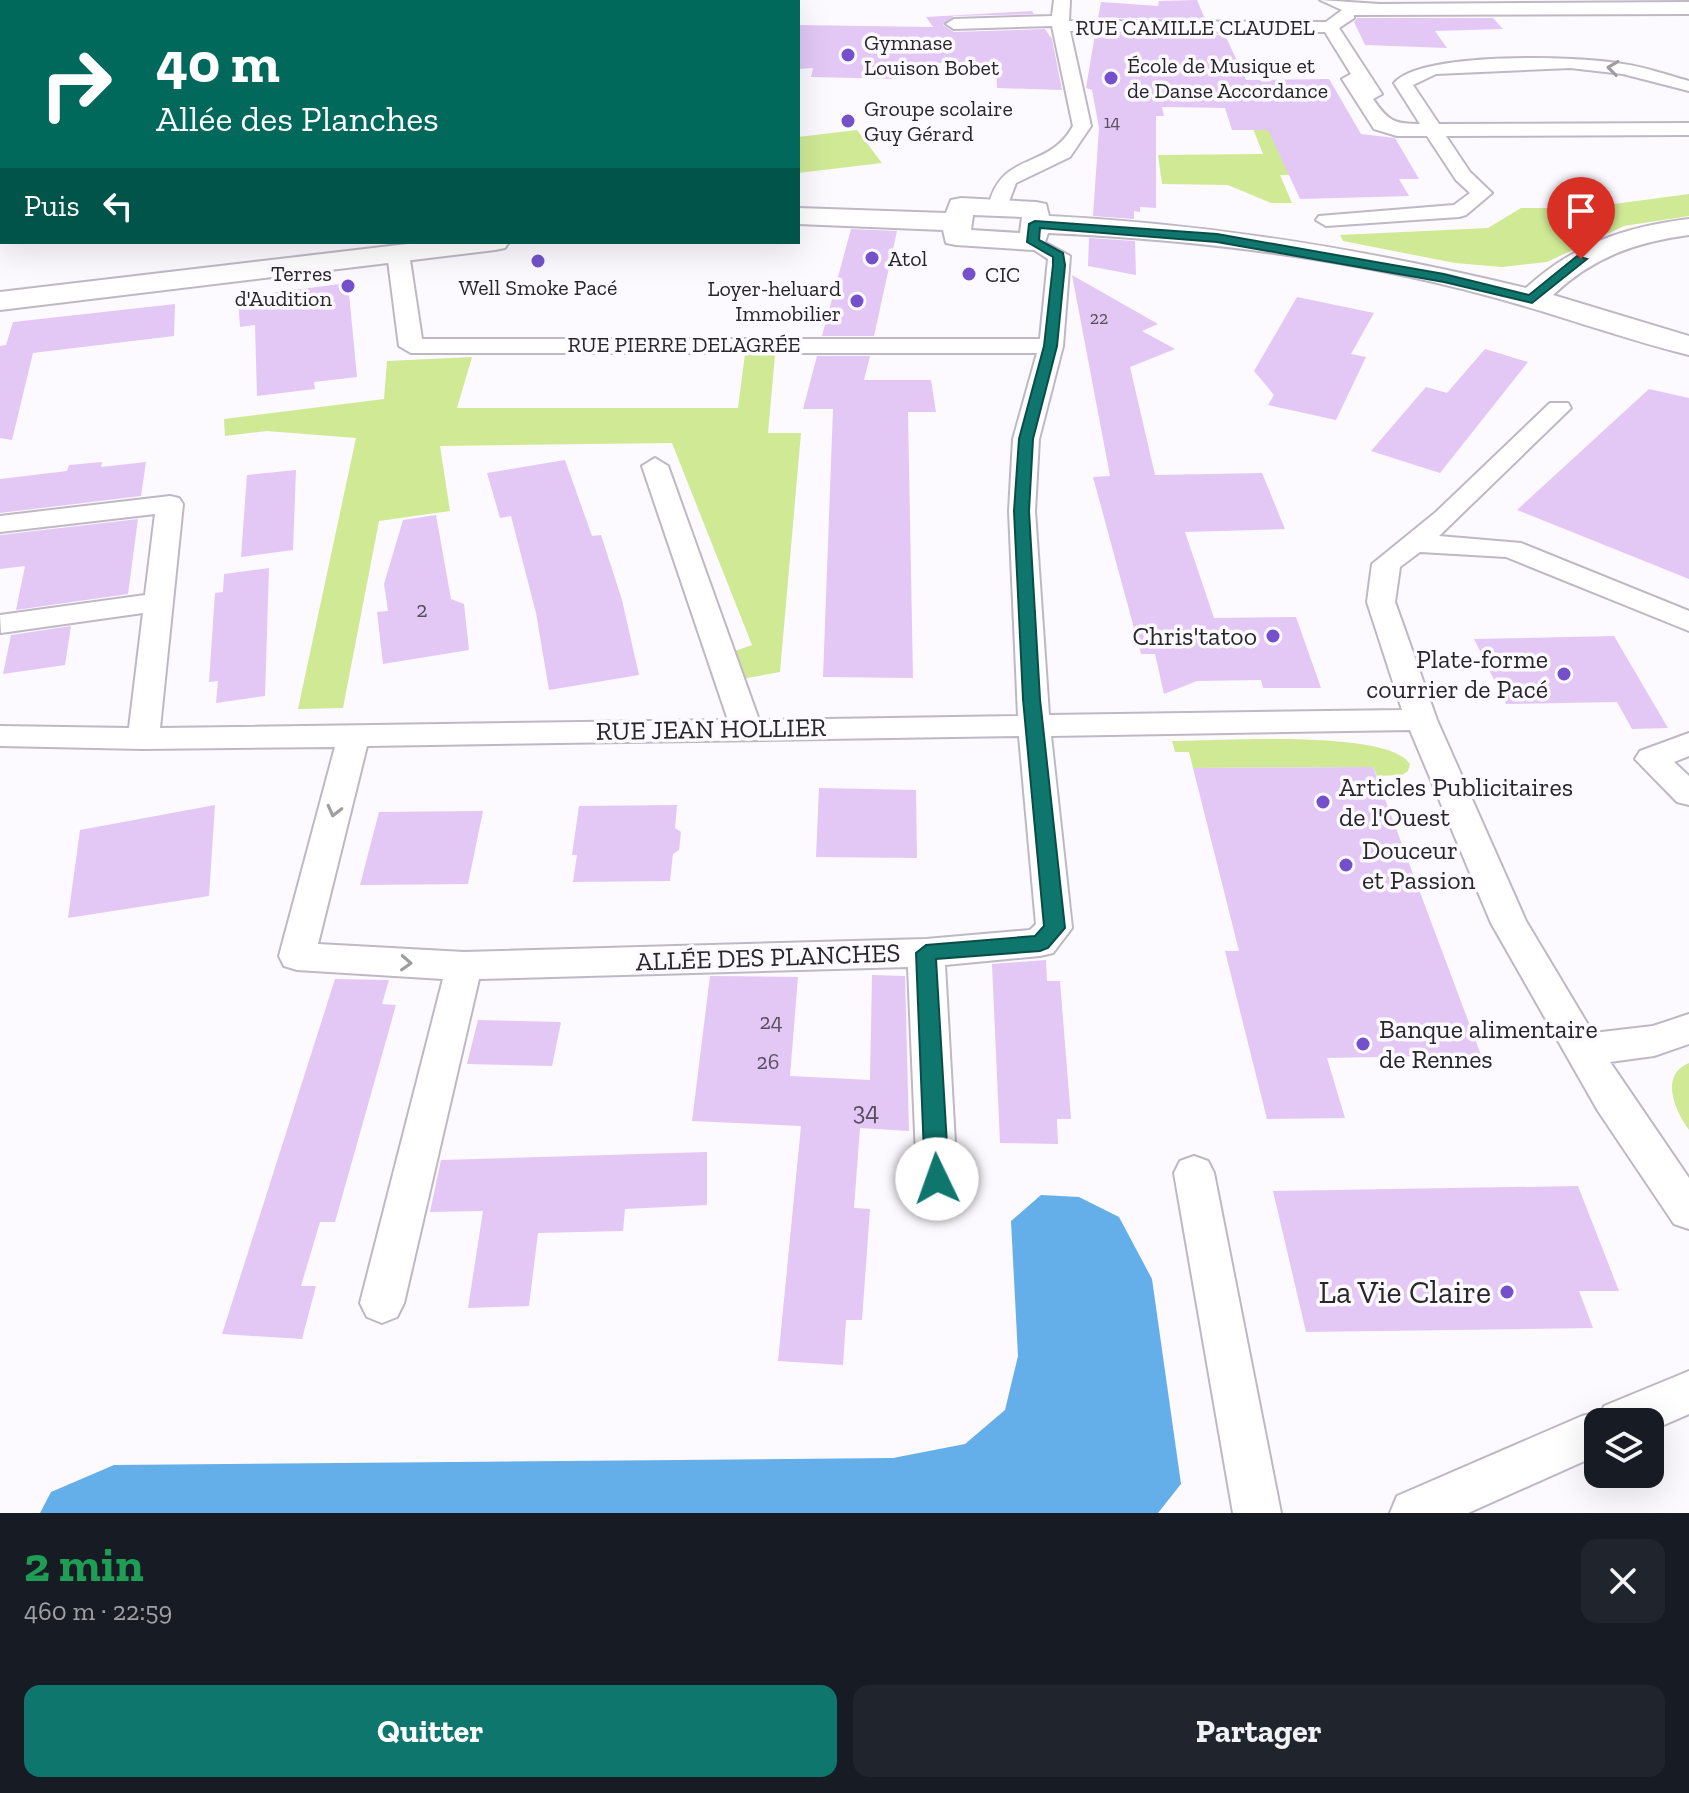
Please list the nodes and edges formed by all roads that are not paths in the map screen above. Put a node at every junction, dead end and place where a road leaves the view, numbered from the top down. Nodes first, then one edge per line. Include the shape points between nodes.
1 (1062, 0) edge
2 (1339, 3) edge
3 (1689, 8) edge
4 (954, 24) dead end
5 (1060, 24) junction
6 (1330, 27) junction
7 (1351, 79) dead end
8 (1689, 86) edge
9 (1689, 129) edge
10 (1397, 130) junction
11 (1435, 131) junction
12 (998, 208) junction
13 (800, 216) edge
14 (1326, 220) dead end
15 (958, 222) junction
16 (1689, 227) edge
17 (1034, 233) junction
18 (477, 244) edge
19 (398, 253) junction
20 (1532, 299) junction
21 (0, 301) edge
22 (1051, 346) junction
23 (1689, 346) edge
24 (1559, 408) dead end
25 (655, 466) dead end
26 (0, 524) edge
27 (1414, 543) junction
28 (161, 602) junction
29 (1689, 622) edge
30 (1, 624) edge
31 (1421, 720) junction
32 (1034, 726) junction
33 (746, 728) junction
34 (354, 735) junction
35 (0, 736) edge
36 (143, 739) junction
37 (1689, 744) edge
38 (1689, 794) edge
39 (926, 953) junction
40 (464, 966) junction
41 (1689, 1029) edge
42 (1582, 1050) junction
43 (1194, 1173) dead end
44 (937, 1179) dead end
45 (1689, 1211) edge
46 (382, 1303) dead end
47 (1689, 1392) edge
48 (1652, 1408) edge
49 (1584, 1438) edge
50 (1257, 1513) edge
51 (1414, 1513) edge

1 - 5 street
2 - 3 street
2 - 6 street
4 - 5 street, RUE CAMILLE CLAUDEL
5 - 6 street, RUE CAMILLE CLAUDEL
5 - 12 street via 1082,126 1072,145 1011,174 1000,191
6 - 10 street
7 - 10 street via 1381,125
8 -> 11 street via 1624,69 1570,63 1433,69 1403,83
9 - 11 street
10 - 11 street
11 - 14 street via 1463,176 1482,193 1459,211
12 - 15 street via 961,206
12 - 17 street via 1036,210
13 - 15 street
15 - 17 street via 956,237
16 - 20 street via 1649,231 1598,246
17 - 20 street via 1217,238
17 - 22 street, ALLÉE DES PLANCHES via 1059,256
18 - 19 street
19 - 21 street
19 - 22 street, RUE PIERRE DELAGRÉE via 411,346
20 - 23 street
22 - 32 street, ALLÉE DES PLANCHES via 1026,439 1022,511
24 - 27 street
25 - 33 street
26 - 28 street via 170,504
27 - 29 street via 1511,549
27 - 31 street via 1386,564 1381,602
28 - 30 street
28 - 36 street
31 - 32 street, RUE JEAN HOLLIER
31 - 42 street via 1509,923
32 - 33 street, RUE JEAN HOLLIER
32 - 39 street, ALLÉE DES PLANCHES via 1054,928 1040,943
33 - 34 street, RUE JEAN HOLLIER
34 - 36 street, RUE JEAN HOLLIER
34 -> 40 street, ALLÉE DES PLANCHES via 297,956
35 - 36 street, RUE JEAN HOLLIER
37 - 38 street via 1651,759
39 - 40 street, ALLÉE DES PLANCHES
39 - 44 street
40 - 46 street
41 - 42 street via 1654,1041
42 - 45 street
43 - 50 street
47 - 48 street
49 - 51 street

